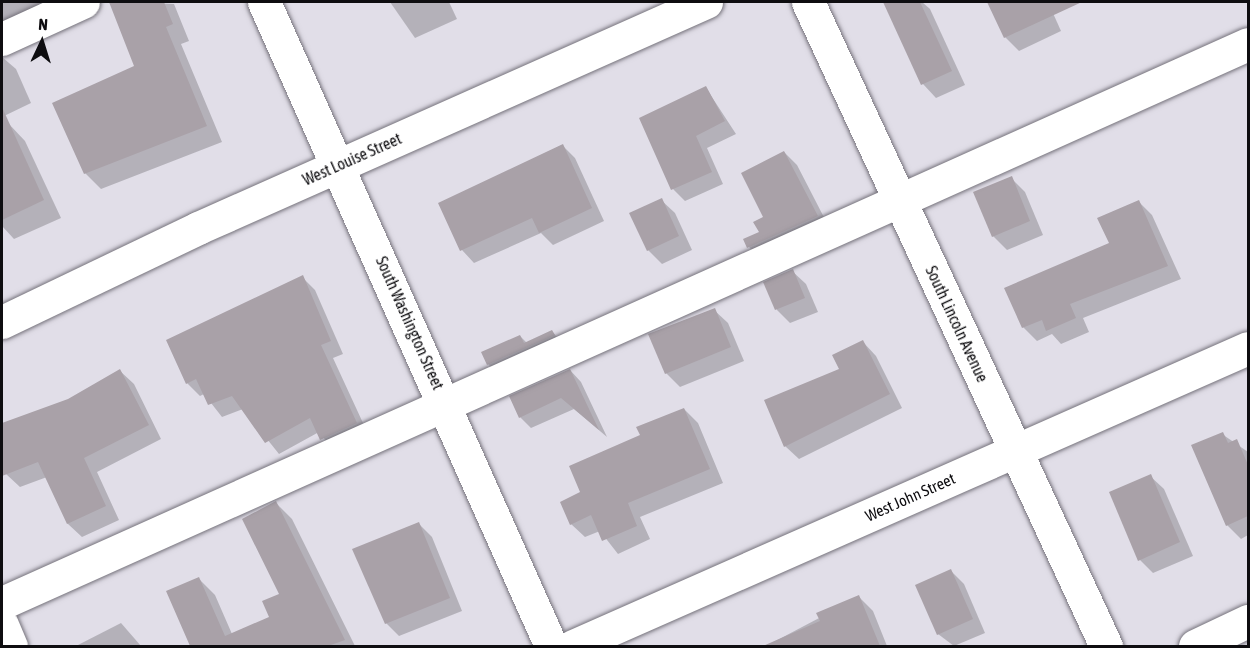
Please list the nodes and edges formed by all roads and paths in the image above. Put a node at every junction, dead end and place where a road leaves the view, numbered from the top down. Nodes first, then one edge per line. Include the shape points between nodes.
1 (82, 2) edge
2 (264, 2) edge
3 (706, 2) edge
4 (808, 2) edge
5 (2, 39) edge
6 (1248, 44) edge
7 (340, 164) junction
8 (900, 201) junction
9 (2, 322) edge
10 (1248, 348) edge
11 (445, 404) junction
12 (1016, 450) junction
13 (2, 603) edge
14 (1248, 621) edge
15 (2, 625) edge
16 (11, 646) edge
17 (551, 646) edge
18 (573, 646) edge
19 (1106, 646) edge
20 (1195, 646) edge

1 - 5 street
2 - 7 street, South Washington Street
3 - 7 street, West Louise Street
4 - 8 street, South Lincoln Avenue
6 - 8 street
7 - 9 street, West Louise Street
7 - 11 street, South Washington Street
8 - 11 street
8 - 12 street, South Lincoln Avenue
10 - 12 street, West John Street
11 - 13 street
11 - 17 street, South Washington Street
12 - 18 street, West John Street
12 - 19 street, South Lincoln Avenue
14 - 20 street
15 - 16 street

